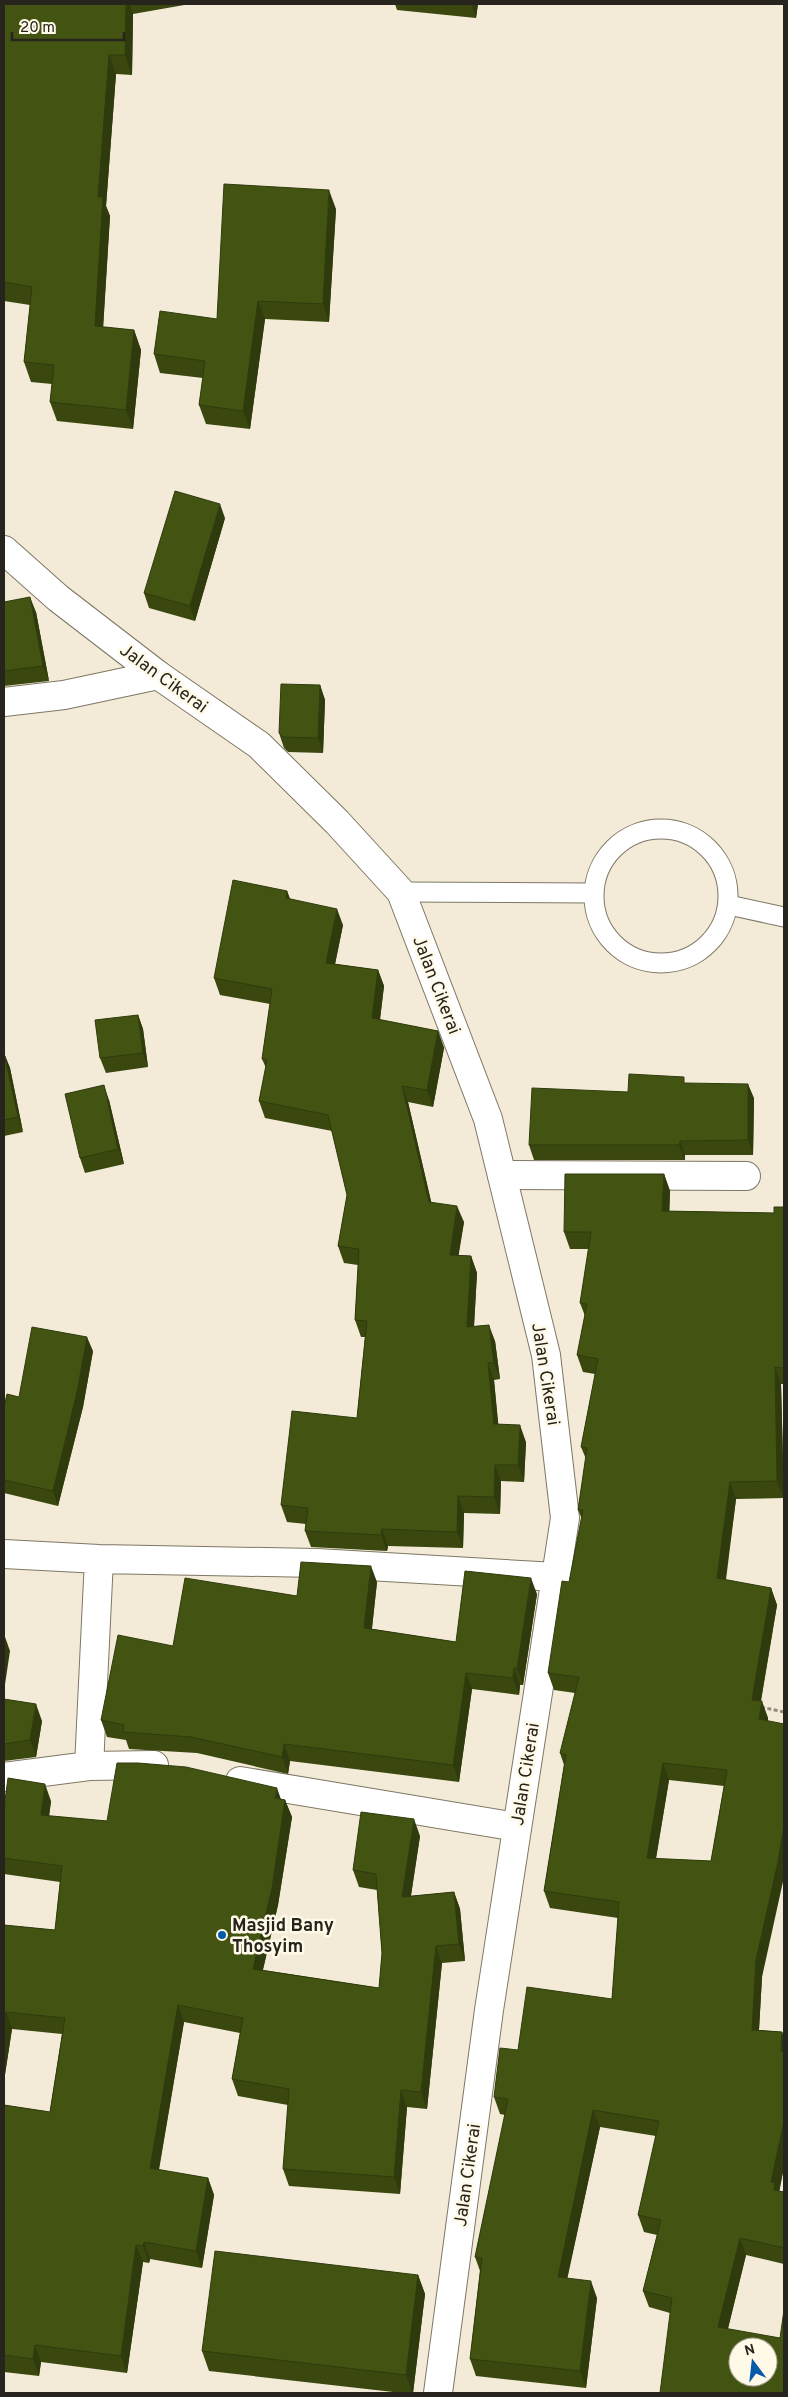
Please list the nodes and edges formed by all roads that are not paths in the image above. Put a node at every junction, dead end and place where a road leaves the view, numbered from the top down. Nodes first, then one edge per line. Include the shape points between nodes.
1 (4, 550) edge
2 (158, 675) junction
3 (4, 702) edge
4 (401, 892) junction
5 (592, 893) junction
6 (729, 905) junction
7 (784, 917) edge
8 (502, 1175) junction
9 (746, 1176) dead end
10 (4, 1554) edge
11 (99, 1560) junction
12 (556, 1577) junction
13 (89, 1766) junction
14 (178, 1768) edge
15 (213, 1774) edge
16 (4, 1777) edge
17 (517, 1827) junction
18 (438, 2393) edge

1 - 2 street, Jalan Cikerai via 58,598
2 - 3 street via 64,695
2 - 4 street, Jalan Cikerai via 259,745 337,822
4 - 5 lane
4 - 8 street, Jalan Cikerai via 488,1119
5 - 6 lane via 598,922 614,946 640,961 669,964 698,954 718,933
5 - 6 lane via 601,863 623,840 652,828 683,831 710,848 726,875
6 - 7 lane
8 - 9 street
8 - 12 street, Jalan Cikerai via 546,1355 565,1518
10 - 11 street
11 - 12 street via 317,1563
11 - 13 street
12 - 17 street, Jalan Cikerai
13 - 14 street via 145,1764
13 - 16 street
15 - 17 street via 259,1785
17 - 18 street, Jalan Cikerai

